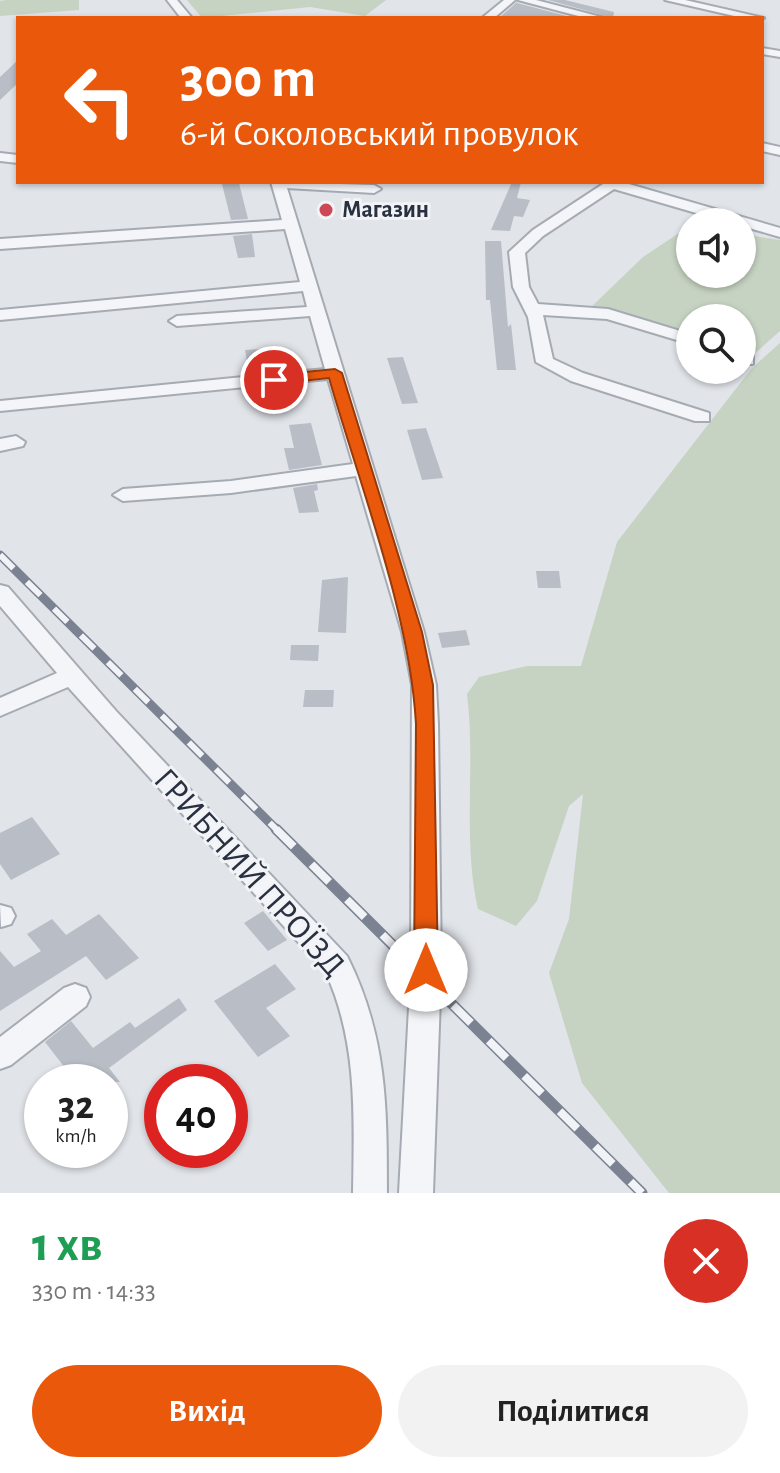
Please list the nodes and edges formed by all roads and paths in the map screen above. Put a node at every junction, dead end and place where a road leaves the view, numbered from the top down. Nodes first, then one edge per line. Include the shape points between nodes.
1 (172, 0) edge
2 (510, 0) edge
3 (523, 0) edge
4 (670, 0) edge
5 (185, 16) edge
6 (490, 16) edge
7 (591, 16) edge
8 (749, 16) edge
9 (764, 19) edge
10 (774, 21) dead end
11 (279, 184) edge
12 (305, 184) edge
13 (613, 184) edge
14 (618, 184) edge
15 (374, 189) dead end
16 (292, 224) junction
17 (780, 233) edge
18 (0, 244) edge
19 (310, 286) junction
20 (532, 309) junction
21 (317, 311) junction
22 (0, 315) edge
23 (177, 321) dead end
24 (676, 335) edge
25 (335, 373) junction
26 (0, 406) edge
27 (702, 417) dead end
28 (362, 469) junction
29 (123, 495) dead end
30 (0, 592) edge
31 (72, 676) junction
32 (0, 708) edge
33 (75, 997) dead end
34 (0, 1055) edge
35 (370, 1193) edge
36 (416, 1193) edge

1 - 5 street
2 - 6 street
3 - 7 street
4 - 8 street
9 - 10 street
11 - 16 street
12 - 15 street
13 - 20 street via 517,252 521,287
14 - 17 street
16 - 18 street
16 - 19 street
19 - 21 street
19 - 22 street
20 - 24 street via 608,314
20 - 27 street via 545,362 553,368
21 - 23 street
21 - 25 street
25 - 26 street
25 - 28 street
28 - 29 street
28 - 36 street via 413,632 424,685 426,970
30 - 31 street, ГРИБНИЙ ПРОЇЗД
31 - 32 street
31 - 35 street, ГРИБНИЙ ПРОЇЗД via 337,965 353,993 370,1075
33 - 34 street

